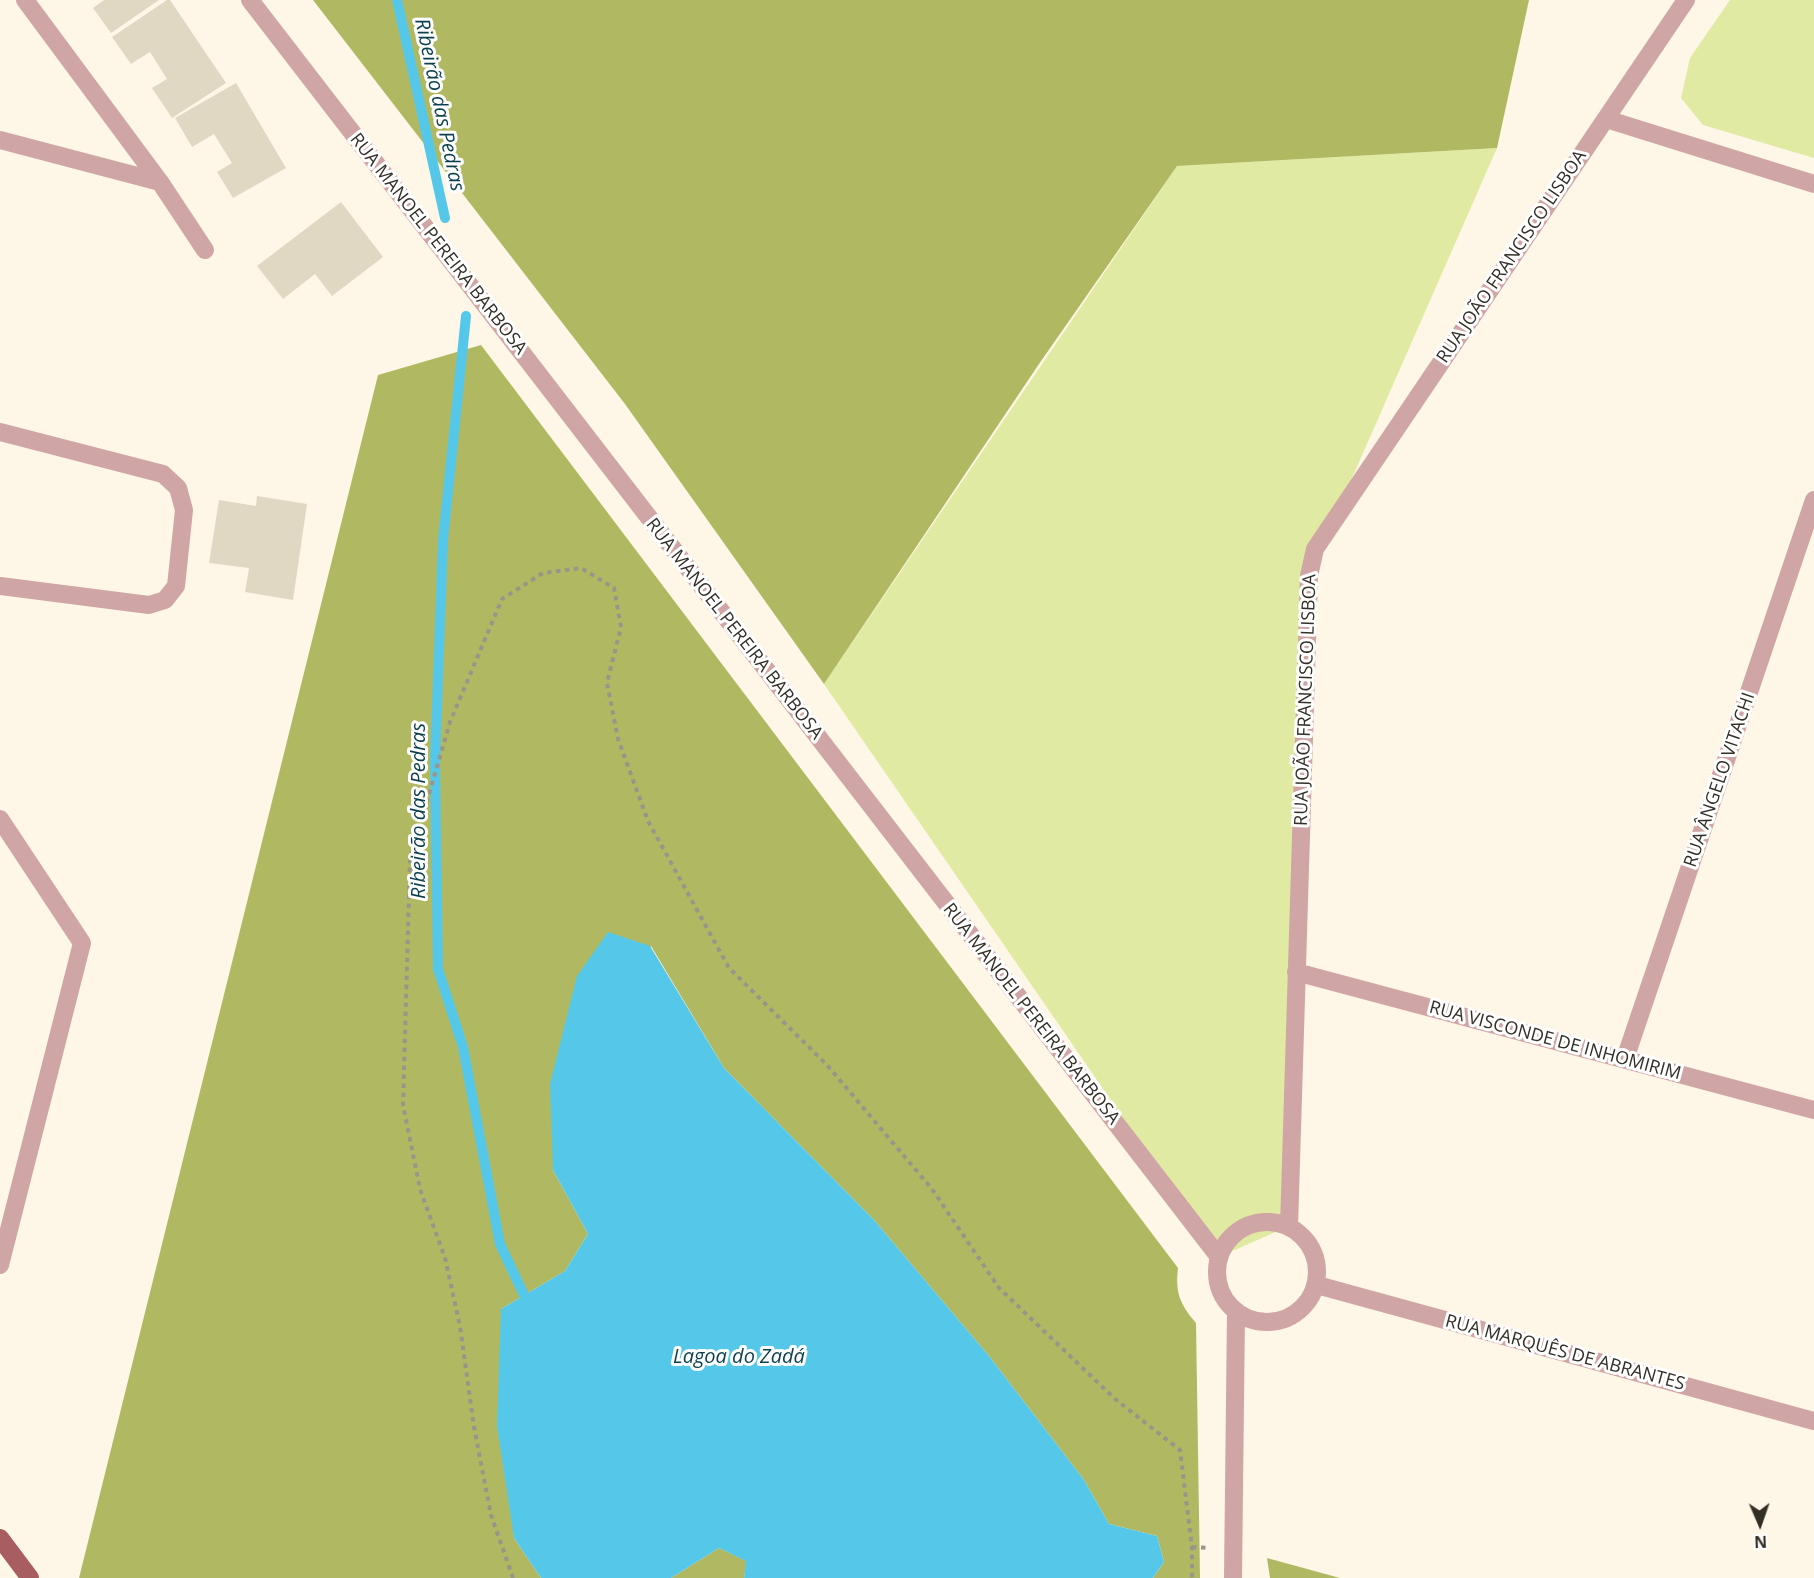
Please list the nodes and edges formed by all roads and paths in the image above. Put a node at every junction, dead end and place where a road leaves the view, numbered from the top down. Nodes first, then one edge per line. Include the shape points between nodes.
1 (25, 0) edge
2 (250, 0) edge
3 (1686, 0) edge
4 (1606, 119) junction
5 (0, 140) edge
6 (160, 182) junction
7 (1814, 184) edge
8 (205, 250) dead end
9 (0, 432) edge
10 (1814, 500) edge
11 (0, 586) edge
12 (0, 819) edge
13 (1296, 972) junction
14 (1625, 1059) junction
15 (1814, 1110) edge
16 (1289, 1226) junction
17 (1219, 1257) junction
18 (0, 1265) edge
19 (1317, 1285) junction
20 (1236, 1312) junction
21 (1814, 1421) edge
22 (0, 1538) edge
23 (30, 1578) edge
24 (513, 1578) edge
25 (1192, 1578) edge
26 (1233, 1578) edge

1 - 6 street
2 - 17 street, RUA MANOEL PEREIRA BARBOSA
3 - 4 street, RUA JOÃO FRANCISCO LISBOA
4 - 7 street
4 - 13 street, RUA JOÃO FRANCISCO LISBOA via 1315,549 1309,576
5 - 6 street
6 - 8 street
9 - 11 street via 163,474 178,488 184,510 176,586 165,600 149,604
10 - 14 street, RUA ÂNGELO VITACHI
12 - 18 street via 82,943
13 - 14 street, RUA VISCONDE DE INHOMIRIM
13 - 16 street, RUA JOÃO FRANCISCO LISBOA
14 - 15 street, RUA VISCONDE DE INHOMIRIM
16 - 17 street via 1271,1221 1240,1229
16 - 19 street via 1314,1250
17 - 20 street via 1216,1274 1222,1296
19 - 20 street via 1297,1314 1281,1321 1258,1322
19 - 21 street, RUA MARQUÊS DE ABRANTES
20 - 26 street
22 - 23 main road
24 - 25 path via 491,1515 460,1326 445,1258 420,1189 403,1105 410,860 450,722 502,599 543,573 581,568 614,588 621,627 607,683 618,739 648,821 729,968 828,1065 932,1189 999,1288 1115,1399 1180,1450

